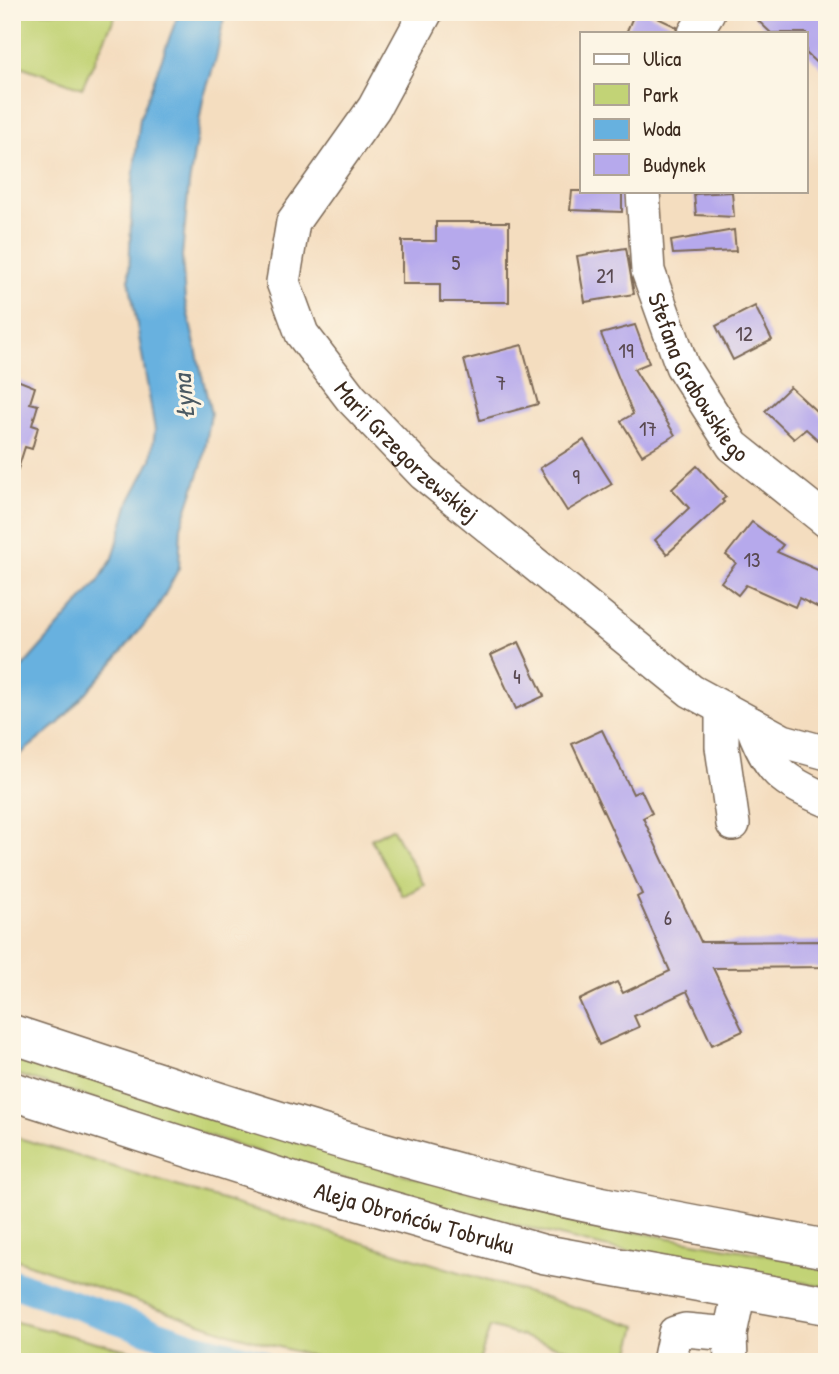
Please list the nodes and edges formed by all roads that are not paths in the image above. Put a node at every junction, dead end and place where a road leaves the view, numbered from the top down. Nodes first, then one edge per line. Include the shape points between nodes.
1 (426, 12) edge
2 (708, 12) edge
3 (696, 32) edge
4 (643, 192) edge
5 (827, 521) edge
6 (722, 708) junction
7 (752, 724) junction
8 (827, 753) edge
9 (827, 800) edge
10 (733, 824) dead end
11 (12, 1034) edge
12 (12, 1091) edge
13 (827, 1249) edge
14 (739, 1291) junction
15 (827, 1305) edge
16 (731, 1348) edge
17 (669, 1362) edge

1 - 6 street, Marii Grzegorzewskiej via 374,108 293,222 283,282 302,334 351,398 424,474 691,691
2 - 3 street
4 - 5 street, Stefana Grabowskiego via 648,271 682,366 733,446
6 - 7 street, Marii Grzegorzewskiej
6 - 10 street via 722,747
7 - 8 street, Marii Grzegorzewskiej via 783,741
7 - 9 street via 763,755 791,785
11 - 13 main road via 291,1126 482,1178 592,1205
12 - 14 main road, Aleja Obrońców Tobruku via 322,1191 543,1254
14 - 15 main road, Aleja Obrońców Tobruku
14 - 16 street
16 - 17 street via 685,1330 676,1333

